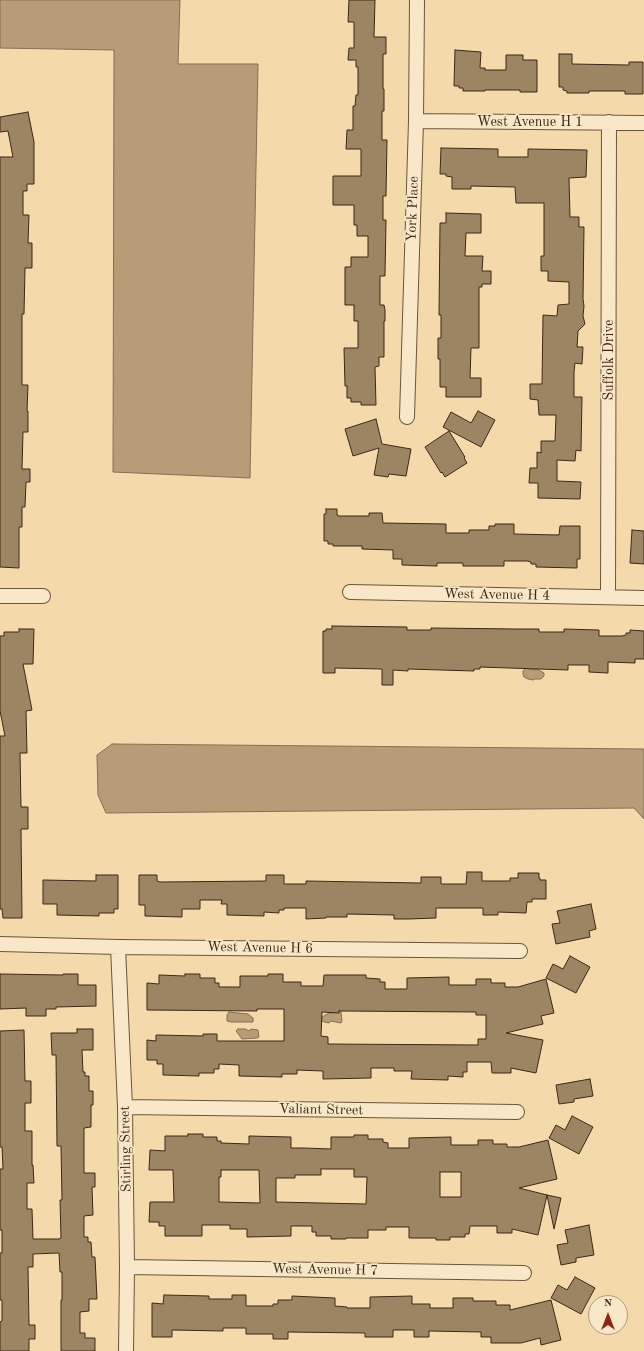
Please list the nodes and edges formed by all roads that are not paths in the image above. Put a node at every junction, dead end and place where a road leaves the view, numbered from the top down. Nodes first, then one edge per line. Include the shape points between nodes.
1 (417, 0) edge
2 (416, 121) junction
3 (609, 122) junction
4 (644, 123) edge
5 (408, 417) dead end
6 (350, 592) dead end
7 (0, 596) edge
8 (43, 596) dead end
9 (608, 597) junction
10 (644, 598) edge
11 (0, 944) edge
12 (118, 947) junction
13 (520, 950) dead end
14 (125, 1108) junction
15 (517, 1112) dead end
16 (127, 1268) junction
17 (524, 1273) dead end
18 (126, 1351) edge

1 - 2 street, York Place
2 - 3 street, West Avenue H 1
2 - 5 street, York Place
3 - 4 street, West Avenue H 1
3 - 9 street, Suffolk Drive
6 - 9 street, West Avenue H 4
7 - 8 street
9 - 10 street, West Avenue H 4
11 - 12 street, West Avenue H 6
12 - 13 street, West Avenue H 6
12 - 14 street, Stirling Street
14 - 15 street, Valiant Street
14 - 16 street, Stirling Street
16 - 17 street, West Avenue H 7
16 - 18 street, Stirling Street

